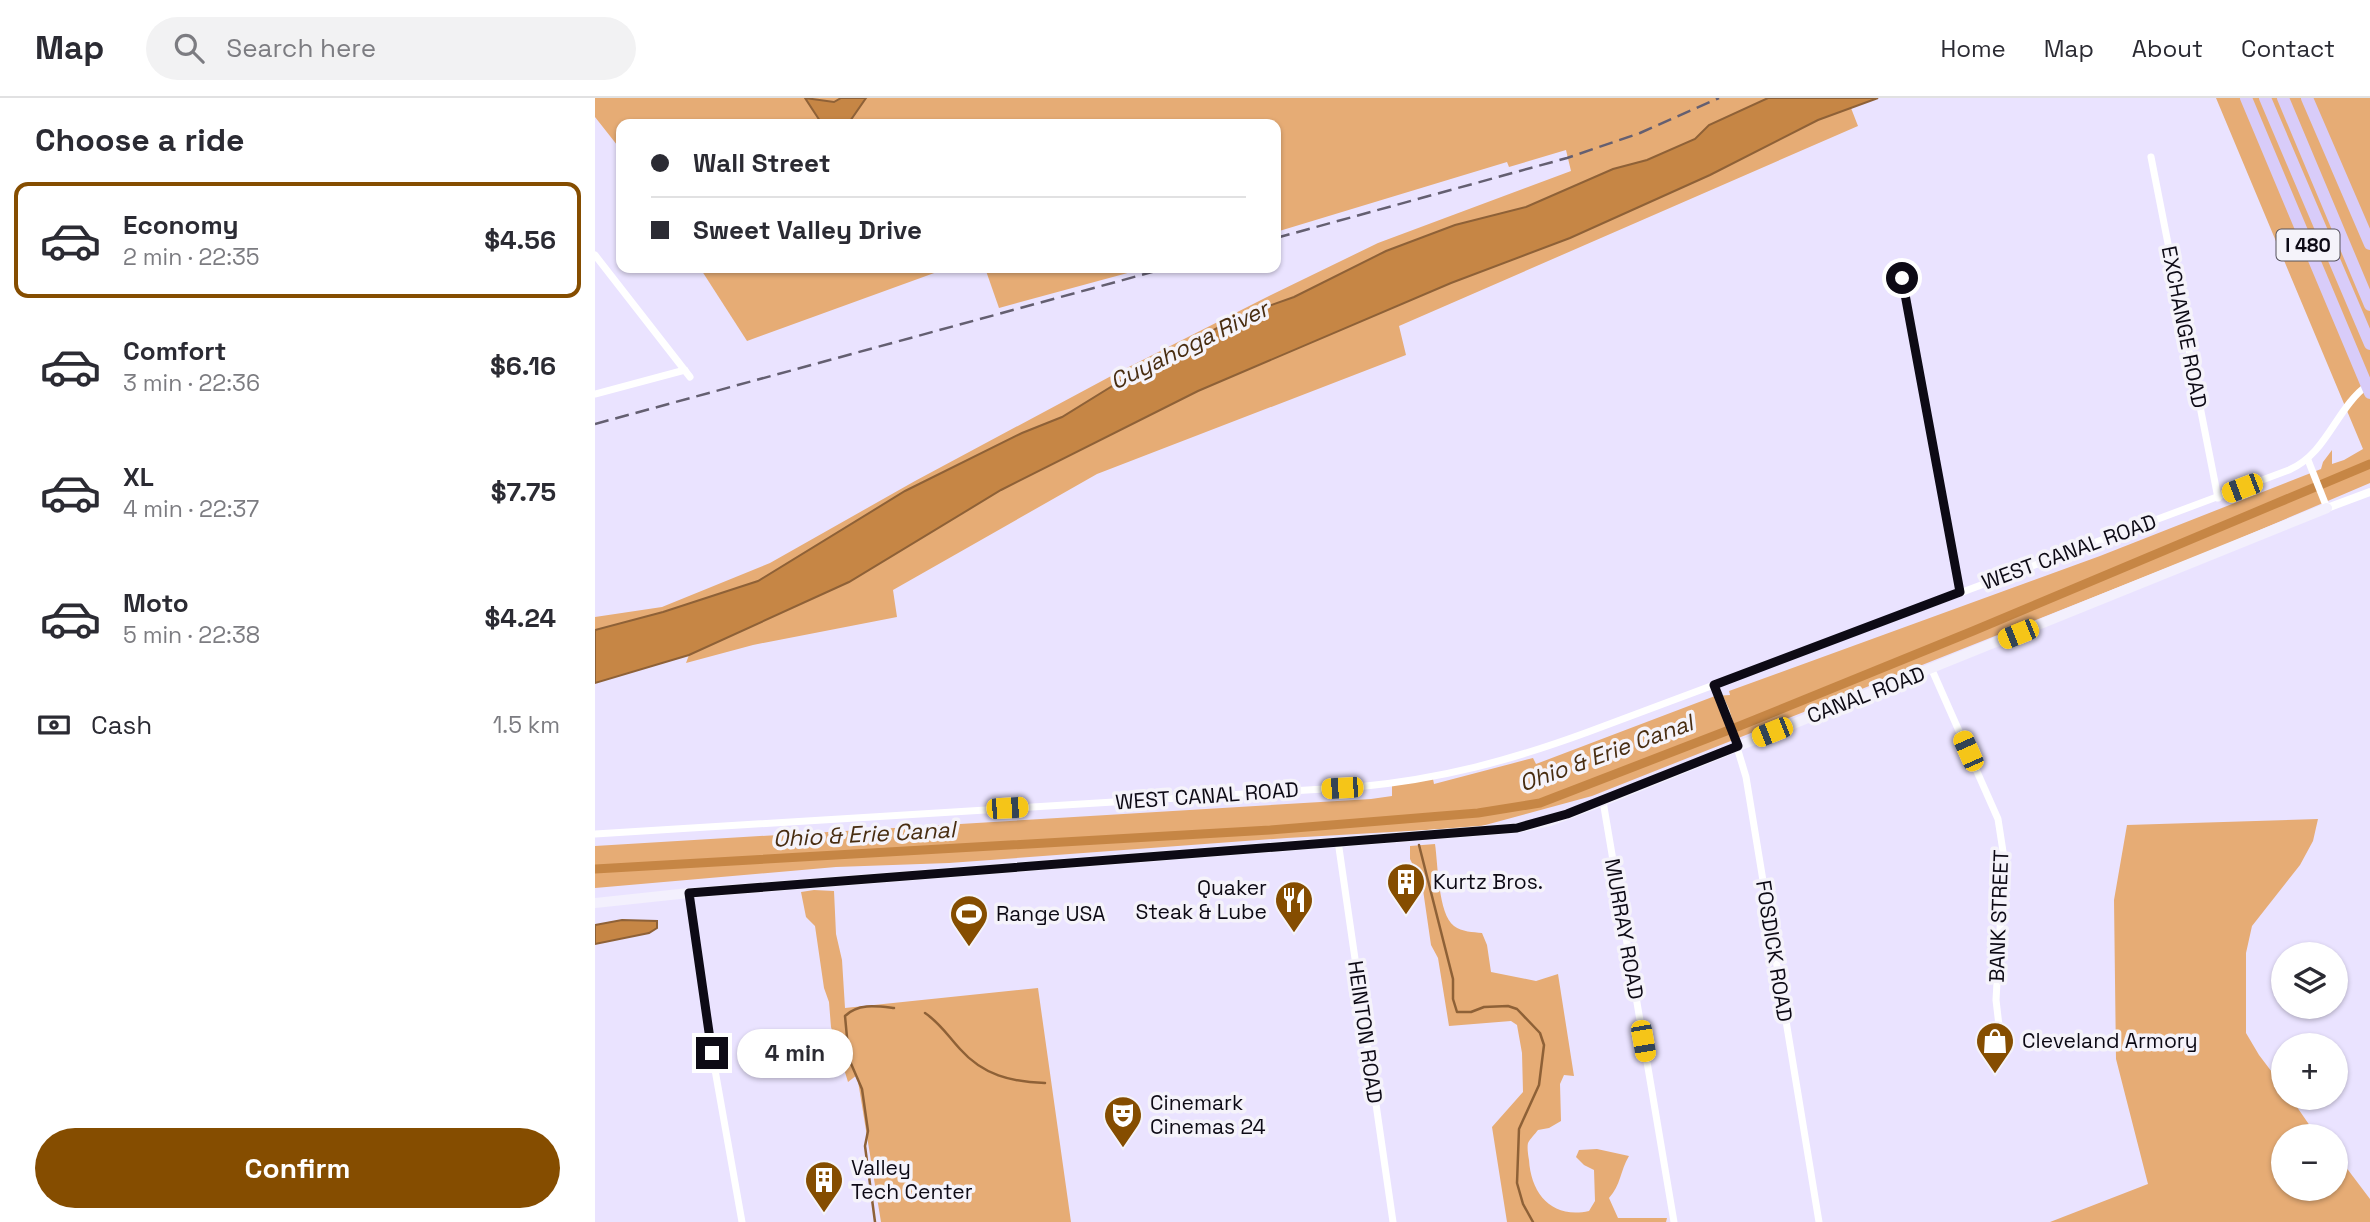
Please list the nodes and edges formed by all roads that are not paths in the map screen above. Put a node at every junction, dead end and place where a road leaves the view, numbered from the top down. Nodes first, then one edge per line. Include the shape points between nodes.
1 (2246, 98) edge
2 (2265, 98) edge
3 (2283, 98) edge
4 (2307, 98) edge
5 (2151, 157) dead end
6 (2370, 244) edge
7 (595, 255) edge
8 (1899, 262) dead end
9 (2370, 305) edge
10 (2370, 344) edge
11 (2370, 383) edge
12 (2370, 393) edge
13 (595, 394) edge
14 (2308, 460) junction
15 (2370, 492) edge
16 (2218, 498) junction
17 (2327, 508) junction
18 (1960, 592) junction
19 (1932, 670) junction
20 (1714, 685) junction
21 (1738, 746) junction
22 (1603, 801) junction
23 (595, 834) edge
24 (1338, 841) junction
25 (689, 893) junction
26 (595, 903) edge
27 (2002, 1051) dead end
28 (742, 1222) edge
29 (1393, 1222) edge
30 (1674, 1222) edge
31 (1819, 1222) edge

1 - 12 highway, I 480
2 - 10 highway
3 - 9 highway
4 - 6 highway, I 480
5 - 16 street, EXCHANGE ROAD
7 - 13 street via 687,374
8 - 18 street
11 - 14 street, WEST CANAL ROAD
14 - 16 street, WEST CANAL ROAD
14 - 17 street
15 - 17 street, CANAL ROAD
16 - 18 street, WEST CANAL ROAD
17 - 19 main road, CANAL ROAD
18 - 20 street, WEST CANAL ROAD
19 - 21 main road, CANAL ROAD
19 - 27 street, BANK STREET via 1999,828 2004,858 1996,1000
20 - 21 street, FOSDICK ROAD
20 - 23 street, WEST CANAL ROAD via 1512,759 1419,780
21 - 22 main road, CANAL ROAD
21 - 31 street, FOSDICK ROAD
22 - 24 main road, CANAL ROAD via 1517,828
22 - 30 street, MURRAY ROAD
24 - 25 main road, CANAL ROAD
24 - 29 street, HEINTON ROAD
25 - 26 main road, CANAL ROAD
25 - 28 street

